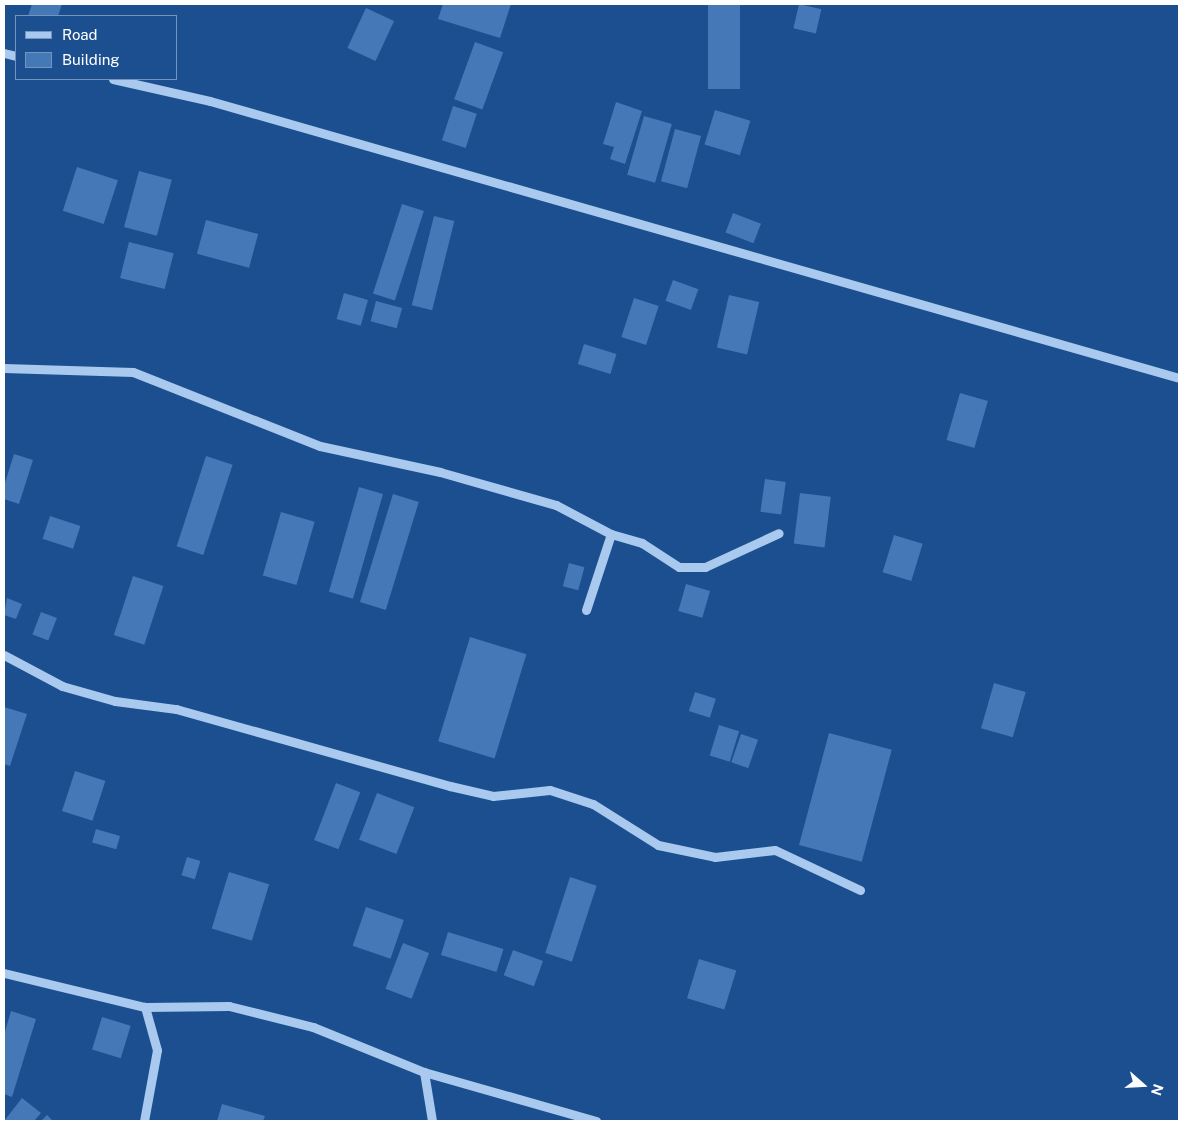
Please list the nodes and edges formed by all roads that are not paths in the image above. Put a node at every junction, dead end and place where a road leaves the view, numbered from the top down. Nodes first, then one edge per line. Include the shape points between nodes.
1 (117, 80) edge
2 (4, 368) edge
3 (1179, 378) edge
4 (779, 533) dead end
5 (611, 534) junction
6 (586, 610) dead end
7 (4, 655) edge
8 (860, 890) dead end
9 (4, 973) edge
10 (145, 1007) junction
11 (424, 1072) junction
12 (146, 1118) edge
13 (137, 1121) edge
14 (432, 1121) edge
15 (596, 1121) edge

1 - 3 street via 220,104
2 - 5 street via 133,372 320,446 440,472 556,505
4 - 5 street via 694,569 679,567 642,543
5 - 6 street
7 - 8 street via 62,686 115,701 176,709 450,786 493,796 550,790 593,804 658,845 715,857 775,850
9 - 10 street
10 - 11 street via 229,1006 313,1026
10 - 12 street via 157,1050
11 - 14 street
11 - 15 street
12 - 13 street

